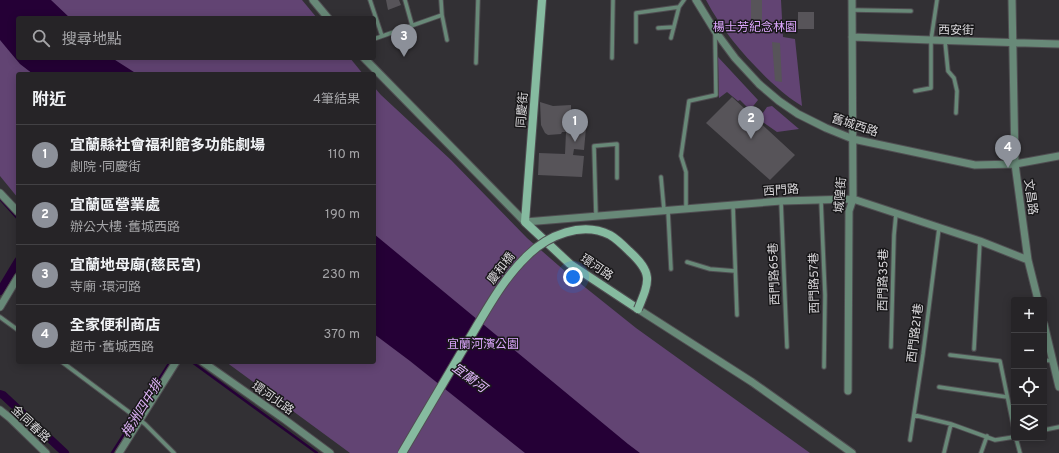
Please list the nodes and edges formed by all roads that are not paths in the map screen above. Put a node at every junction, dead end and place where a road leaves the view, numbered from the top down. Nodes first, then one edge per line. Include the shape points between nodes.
1 (313, 0) edge
2 (370, 0) edge
3 (405, 0) edge
4 (441, 0) edge
5 (478, 0) edge
6 (542, 0) edge
7 (612, 0) edge
8 (684, 0) edge
9 (696, 0) edge
10 (852, 0) edge
11 (937, 0) edge
12 (1012, 0) edge
13 (679, 7) junction
14 (852, 10) junction
15 (911, 11) dead end
16 (442, 15) junction
17 (326, 16) edge
18 (375, 16) edge
19 (376, 18) edge
20 (412, 25) junction
21 (674, 27) junction
22 (658, 28) dead end
23 (715, 31) junction
24 (382, 36) junction
25 (852, 37) junction
26 (376, 38) edge
27 (671, 38) dead end
28 (447, 40) dead end
29 (931, 40) junction
30 (945, 41) junction
31 (636, 42) dead end
32 (1013, 43) junction
33 (1059, 44) edge
34 (612, 58) dead end
35 (366, 60) edge
36 (476, 63) dead end
37 (915, 91) dead end
38 (956, 113) dead end
39 (853, 139) junction
40 (1059, 156) edge
41 (1015, 164) junction
42 (661, 177) dead end
43 (617, 178) dead end
44 (0, 194) edge
45 (821, 199) junction
46 (853, 199) junction
47 (781, 201) junction
48 (733, 205) junction
49 (686, 208) junction
50 (16, 210) edge
51 (666, 210) junction
52 (896, 214) junction
53 (596, 216) junction
54 (525, 222) junction
55 (939, 228) junction
56 (980, 241) junction
57 (1028, 260) junction
58 (687, 262) dead end
59 (671, 268) dead end
60 (736, 272) junction
61 (16, 280) edge
62 (1037, 297) edge
63 (0, 307) edge
64 (638, 309) junction
65 (737, 315) dead end
66 (0, 317) edge
67 (16, 329) edge
68 (1047, 333) edge
69 (787, 347) dead end
70 (892, 347) dead end
71 (974, 349) dead end
72 (950, 354) dead end
73 (1047, 362) edge
74 (65, 364) edge
75 (175, 364) edge
76 (206, 364) edge
77 (1056, 366) edge
78 (824, 367) dead end
79 (1059, 386) edge
80 (939, 387) dead end
81 (848, 391) dead end
82 (1007, 397) junction
83 (0, 410) edge
84 (914, 415) junction
85 (1011, 415) edge
86 (140, 420) junction
87 (951, 424) junction
88 (1059, 427) edge
89 (1047, 429) edge
90 (986, 436) junction
91 (1011, 438) edge
92 (910, 440) dead end
93 (1016, 441) edge
94 (46, 453) edge
95 (119, 453) edge
96 (174, 453) edge
97 (330, 453) edge
98 (402, 453) edge
99 (852, 453) edge
100 (944, 453) edge
101 (981, 453) edge
102 (1020, 453) edge

1 - 17 street
2 - 18 lane
3 - 20 lane
4 - 16 lane
5 - 36 lane
6 - 54 street, 同慶街
7 - 34 lane
8 - 13 lane
9 - 23 street, 舊城西路
10 - 14 street, 城隍街
11 - 29 lane
12 - 32 street, 文昌路
13 - 21 lane
13 - 31 lane via 636,13
14 - 15 lane
14 - 25 street, 城隍街
16 - 20 lane
16 - 28 lane
19 - 24 lane
20 - 24 lane
21 - 22 lane
21 - 27 lane
23 - 39 street, 舊城西路 via 735,58 779,101 798,114
23 - 49 lane via 716,95 689,101 681,156 686,172
24 - 26 lane
25 - 29 street, 西安街
25 - 39 street, 城隍街
29 - 30 street, 西安街
29 - 37 lane via 931,88
30 - 32 street, 西安街
30 - 38 lane via 948,71 954,78 957,91
32 - 33 street, 西安街
32 - 41 street, 文昌路
35 - 54 street, 環河路
39 - 41 street, 舊城西路 via 975,165
39 - 46 street, 城隍街
40 - 41 street, 舊城西路
41 - 57 street, 文昌路
42 - 51 lane
43 - 53 lane via 617,144 594,146
44 - 50 street
45 - 46 street, 西門路
45 - 47 street, 西門路
45 - 78 lane, 西門路57巷 via 825,295
46 - 52 street, 西門路
46 - 81 street, 城隍街 via 849,211
47 - 48 street, 西門路
47 - 69 lane, 西門路65巷
48 - 49 street, 西門路
48 - 60 lane
49 - 51 street, 西門路
51 - 53 street, 西門路
51 - 59 lane
52 - 55 street, 西門路
52 - 70 lane, 西門路35巷
53 - 54 street, 西門路
54 - 64 street, 環河路 via 570,264
55 - 56 street, 西門路
55 - 84 lane, 西門路21巷
56 - 57 street, 西門路
56 - 71 lane
57 - 62 street, 文昌路
58 - 60 lane via 710,269
60 - 65 lane
61 - 63 street
64 - 98 street, 慶和橋, bridge via 646,290 646,271 641,262 616,239 601,232 583,230 560,235 542,243 526,256 499,289
64 - 99 street, 環河路 via 752,382
66 - 67 lane
68 - 77 street
72 - 82 lane via 1000,361
73 - 77 lane
74 - 86 lane
75 - 86 street
76 - 97 street, 環河北路
77 - 79 street
80 - 82 lane
82 - 85 lane
83 - 94 street, 金同春路
84 - 87 lane
84 - 92 lane, 西門路21巷
86 - 95 street
86 - 96 lane
87 - 90 lane
87 - 100 lane
88 - 89 lane
90 - 91 lane via 995,440
90 - 101 lane
93 - 102 lane

